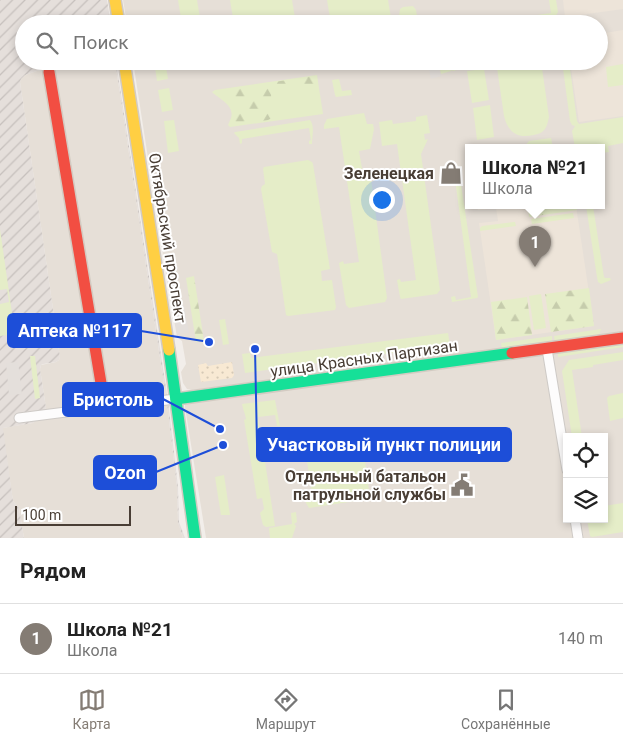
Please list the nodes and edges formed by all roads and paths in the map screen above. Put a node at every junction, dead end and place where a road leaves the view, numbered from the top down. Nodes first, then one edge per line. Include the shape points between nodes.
1 (115, 0) edge
2 (118, 15) edge
3 (125, 70) edge
4 (49, 72) dead end
5 (623, 338) edge
6 (546, 349) junction
7 (176, 399) junction
8 (105, 407) junction
9 (19, 418) dead end
10 (563, 447) edge
11 (576, 523) edge
12 (195, 538) edge
13 (578, 538) edge

1 - 2 street
3 - 7 street, Октябрьский проспект
4 - 8 street
5 - 6 street, улица Красных Партизан
6 - 7 street, улица Красных Партизан
6 - 10 street
7 - 8 street, улица Красных Партизан
7 - 12 street, Октябрьский проспект
8 - 9 street, улица Красных Партизан
11 - 13 street

